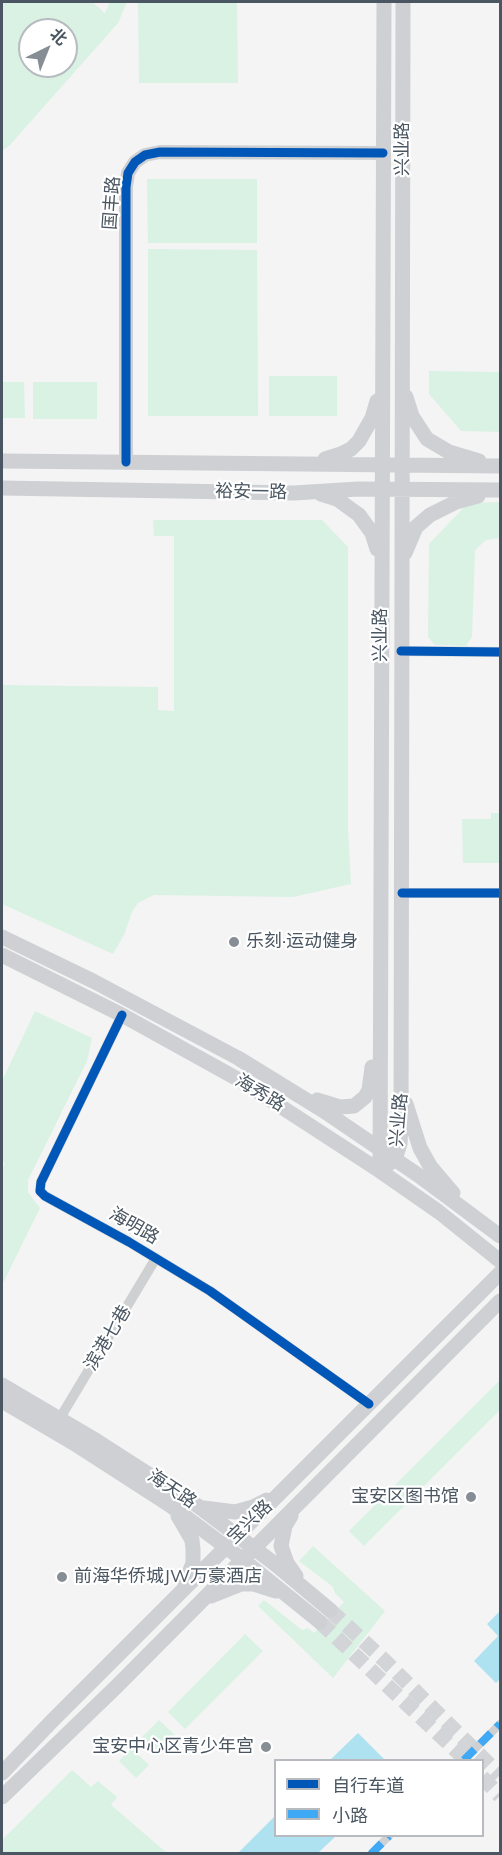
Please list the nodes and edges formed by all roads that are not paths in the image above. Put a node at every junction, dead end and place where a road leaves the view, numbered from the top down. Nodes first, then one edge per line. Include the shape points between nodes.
1 (384, 2) edge
2 (403, 2) edge
3 (383, 153) junction
4 (402, 361) junction
5 (383, 363) junction
6 (2, 461) edge
7 (126, 462) junction
8 (295, 464) junction
9 (382, 464) junction
10 (401, 465) junction
11 (501, 466) edge
12 (2, 488) edge
13 (382, 489) junction
14 (402, 490) junction
15 (499, 490) edge
16 (294, 493) junction
17 (401, 565) junction
18 (381, 567) junction
19 (401, 651) junction
20 (501, 652) edge
21 (402, 893) junction
22 (501, 893) edge
23 (2, 937) edge
24 (2, 955) edge
25 (122, 1016) junction
26 (380, 1031) junction
27 (402, 1087) junction
28 (293, 1092) junction
29 (380, 1149) junction
30 (395, 1159) junction
31 (380, 1171) junction
32 (473, 1215) junction
33 (501, 1236) edge
34 (156, 1258) junction
35 (501, 1261) edge
36 (501, 1273) edge
37 (501, 1301) edge
38 (2, 1385) edge
39 (2, 1401) edge
40 (369, 1404) junction
41 (60, 1418) junction
42 (280, 1493) junction
43 (171, 1506) junction
44 (198, 1506) junction
45 (296, 1506) junction
46 (238, 1535) junction
47 (226, 1547) junction
48 (254, 1547) junction
49 (242, 1559) junction
50 (302, 1586) junction
51 (183, 1590) junction
52 (292, 1599) junction
53 (198, 1603) junction
54 (330, 1610) tunnel mouth
55 (320, 1622) tunnel mouth
56 (52, 1721) junction
57 (501, 1724) edge
58 (66, 1736) junction
59 (466, 1759) edge
60 (2, 1773) edge
61 (2, 1797) edge
62 (388, 1837) edge
63 (371, 1854) edge

1 - 3 main road, 兴业路
2 - 4 main road, 兴业路
3 - 5 main road, 兴业路
3 - 7 street, 国丰路 via 160,152 135,162 126,187
4 - 10 main road, 兴业路
4 - 11 main road via 407,403 427,439 449,452
5 - 8 main road via 372,418 359,441 335,457
5 - 9 main road, 兴业路
6 - 7 main road, 裕安一路
7 - 8 main road, 裕安一路
8 - 9 main road, 裕安一路
9 - 10 main road, 裕安一路
9 - 13 main road, 兴业路
10 - 11 main road, 裕安一路
10 - 14 main road, 兴业路
12 - 16 main road, 裕安一路
13 - 14 main road, 裕安一路
13 - 16 main road, 裕安一路
13 - 18 main road, 兴业路
14 - 15 main road, 裕安一路
14 - 17 main road, 兴业路
15 - 17 main road via 456,502 430,515 410,537
16 - 18 main road via 322,494 351,508 372,533
17 - 19 main road, 兴业路
18 - 26 main road, 兴业路
19 - 20 street
19 - 21 main road, 兴业路
21 - 22 street
21 - 27 main road, 兴业路
23 - 28 main road, 海秀路 via 93,981
24 - 25 main road, 海秀路
25 - 31 main road, 海秀路 via 243,1082
25 - 34 street, 海明路 via 39,1188 45,1196
26 - 28 main road via 369,1090 354,1106 340,1107
26 - 29 main road, 兴业路
27 - 30 main road, 兴业路 via 400,1144
27 - 32 main road via 424,1156
28 - 29 main road, 海秀路
29 - 30 main road, 海秀路
29 - 31 main road, 兴业路
30 - 31 main road, 兴业路
30 - 32 main road, 海秀路
31 - 35 main road, 海秀路
32 - 33 main road, 海秀路
34 - 40 street, 海明路 via 248,1316
34 - 41 street, 滨港七巷
36 - 40 main road, 宝兴路
37 - 45 main road, 宝兴路
38 - 41 main road, 海天路
39 - 43 main road, 海天路
40 - 42 main road, 宝兴路
41 - 44 main road, 海天路
42 - 44 main road via 235,1512
42 - 46 main road, 宝兴路
43 - 47 main road, 海天路
43 - 51 main road via 192,1540 193,1563
44 - 46 main road, 海天路
45 - 48 main road, 宝兴路
45 - 50 main road via 285,1526 281,1546
46 - 47 main road, 宝兴路
46 - 48 main road, 海天路
47 - 49 main road, 海天路
47 - 51 main road, 宝兴路
48 - 49 main road, 宝兴路
48 - 50 main road, 海天路
49 - 52 main road, 海天路
49 - 53 main road, 宝兴路
50 - 54 main road, 海天路
51 - 56 main road, 宝兴路
52 - 53 main road via 269,1587 242,1584
52 - 55 main road, 海天路
53 - 58 main road, 宝兴路
56 - 58 main road
56 - 60 main road, 宝兴路
57 - 59 street
58 - 61 main road, 宝兴路
62 - 63 street

